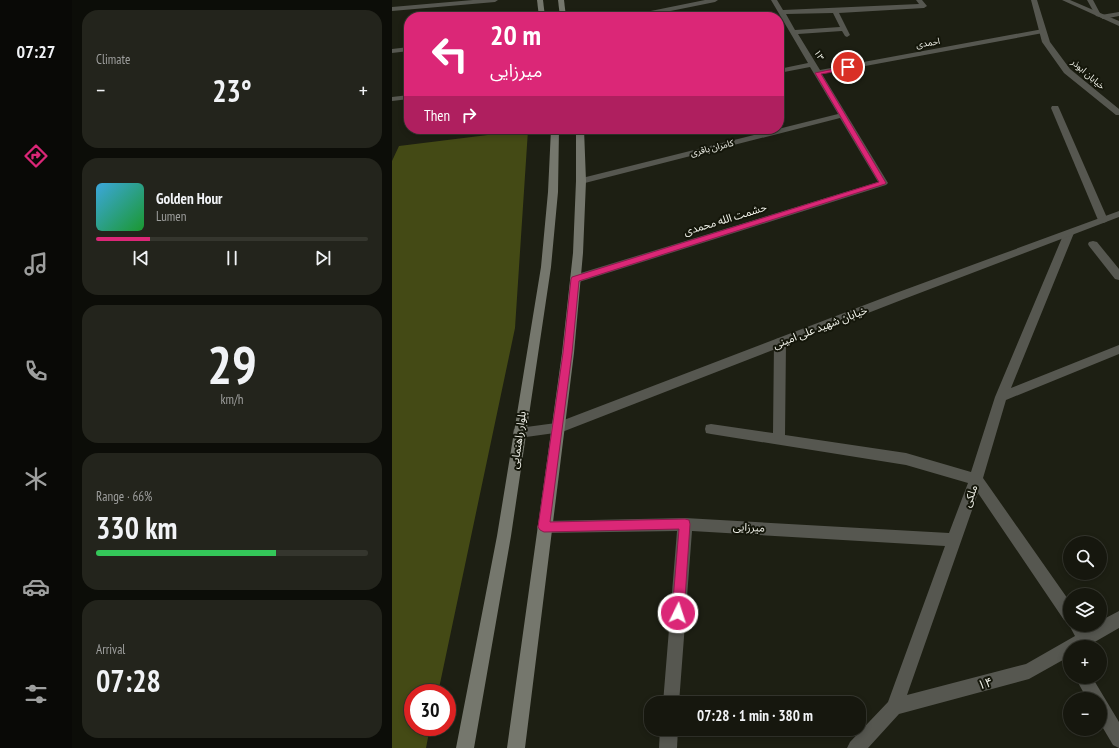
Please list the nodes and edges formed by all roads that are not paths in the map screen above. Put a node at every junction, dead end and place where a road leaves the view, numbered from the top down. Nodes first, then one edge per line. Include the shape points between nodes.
1 (495, 0) edge
2 (540, 0) edge
3 (560, 0) edge
4 (715, 0) edge
5 (774, 0) edge
6 (919, 0) edge
7 (1034, 0) edge
8 (1065, 0) edge
9 (1090, 0) edge
10 (392, 9) edge
11 (839, 9) junction
12 (541, 12) edge
13 (562, 12) edge
14 (656, 12) edge
15 (780, 12) edge
16 (1119, 14) edge
17 (784, 16) edge
18 (1101, 16) junction
19 (784, 19) edge
20 (1119, 24) edge
21 (1043, 31) junction
22 (794, 32) junction
23 (404, 50) edge
24 (392, 51) edge
25 (812, 64) junction
26 (784, 70) edge
27 (818, 73) junction
28 (404, 98) edge
29 (392, 99) edge
30 (1055, 108) dead end
31 (1119, 113) edge
32 (843, 115) junction
33 (784, 130) edge
34 (555, 134) edge
35 (580, 134) edge
36 (768, 134) edge
37 (581, 181) junction
38 (883, 183) joint
39 (1119, 214) edge
40 (1103, 220) junction
41 (1069, 233) junction
42 (1093, 244) dead end
43 (1119, 276) edge
44 (575, 279) junction
45 (780, 342) junction
46 (1119, 349) edge
47 (1001, 396) junction
48 (557, 428) junction
49 (712, 429) dead end
50 (519, 433) junction
51 (779, 439) junction
52 (976, 479) junction
53 (685, 524) junction
54 (544, 527) junction
55 (954, 540) junction
56 (1063, 605) edge
57 (1119, 619) edge
58 (1107, 623) edge
59 (1063, 652) edge
60 (672, 696) edge
61 (894, 707) junction
62 (1107, 718) edge
63 (669, 736) edge
64 (1119, 739) edge
65 (465, 748) edge
66 (516, 748) edge
67 (668, 748) edge
68 (856, 748) edge

1 - 10 street
2 - 12 main road
3 - 13 main road
4 - 14 street
5 - 15 street, ۱۳
6 - 11 street via 924,6
7 - 21 street, خیابان ابوذر
8 - 18 street
9 - 18 street
11 - 17 street
11 - 22 street via 846,32
16 - 18 street
18 - 20 street
19 - 22 street, ۱۳
21 - 27 street, احمدی
21 - 31 street, خیابان ابوذر via 1046,42 1067,71
22 - 25 street, ۱۳
23 - 24 street
25 - 26 street
25 - 27 street, ۱۳
27 - 32 street, ۱۳
28 - 29 street
30 - 40 street
32 - 33 street, کامران باقری
32 - 38 street, ۱۳
34 - 50 main road, بلوار راهنمایی via 553,192 546,267
35 - 37 main road
36 - 37 street, کامران باقری
37 - 44 main road
38 - 44 street, حشمت الله محمدی
39 - 40 street, خیابان شهید علی امینی
40 - 41 street, خیابان شهید علی امینی
41 - 45 street, خیابان شهید علی امینی
41 - 47 street, ملکی
42 - 43 street
44 - 48 main road
45 - 48 street, خیابان شهید علی امینی
45 - 51 street
46 - 47 street
47 - 52 street, ملکی
48 - 50 street, خیابان شهید علی امینی
48 - 54 main road
49 - 51 street
50 - 65 main road, بلوار راهنمایی via 504,536
51 - 52 street via 906,459
52 - 55 street, ملکی
52 - 56 street
53 - 54 street, میرزایی
53 - 55 street, میرزایی
53 - 60 street
54 - 66 main road
55 - 61 street, ملکی
57 - 58 street, ۱۴
59 - 61 street, ۱۴ via 1029,671
61 - 68 street, ملکی
62 - 64 street
63 - 67 street

